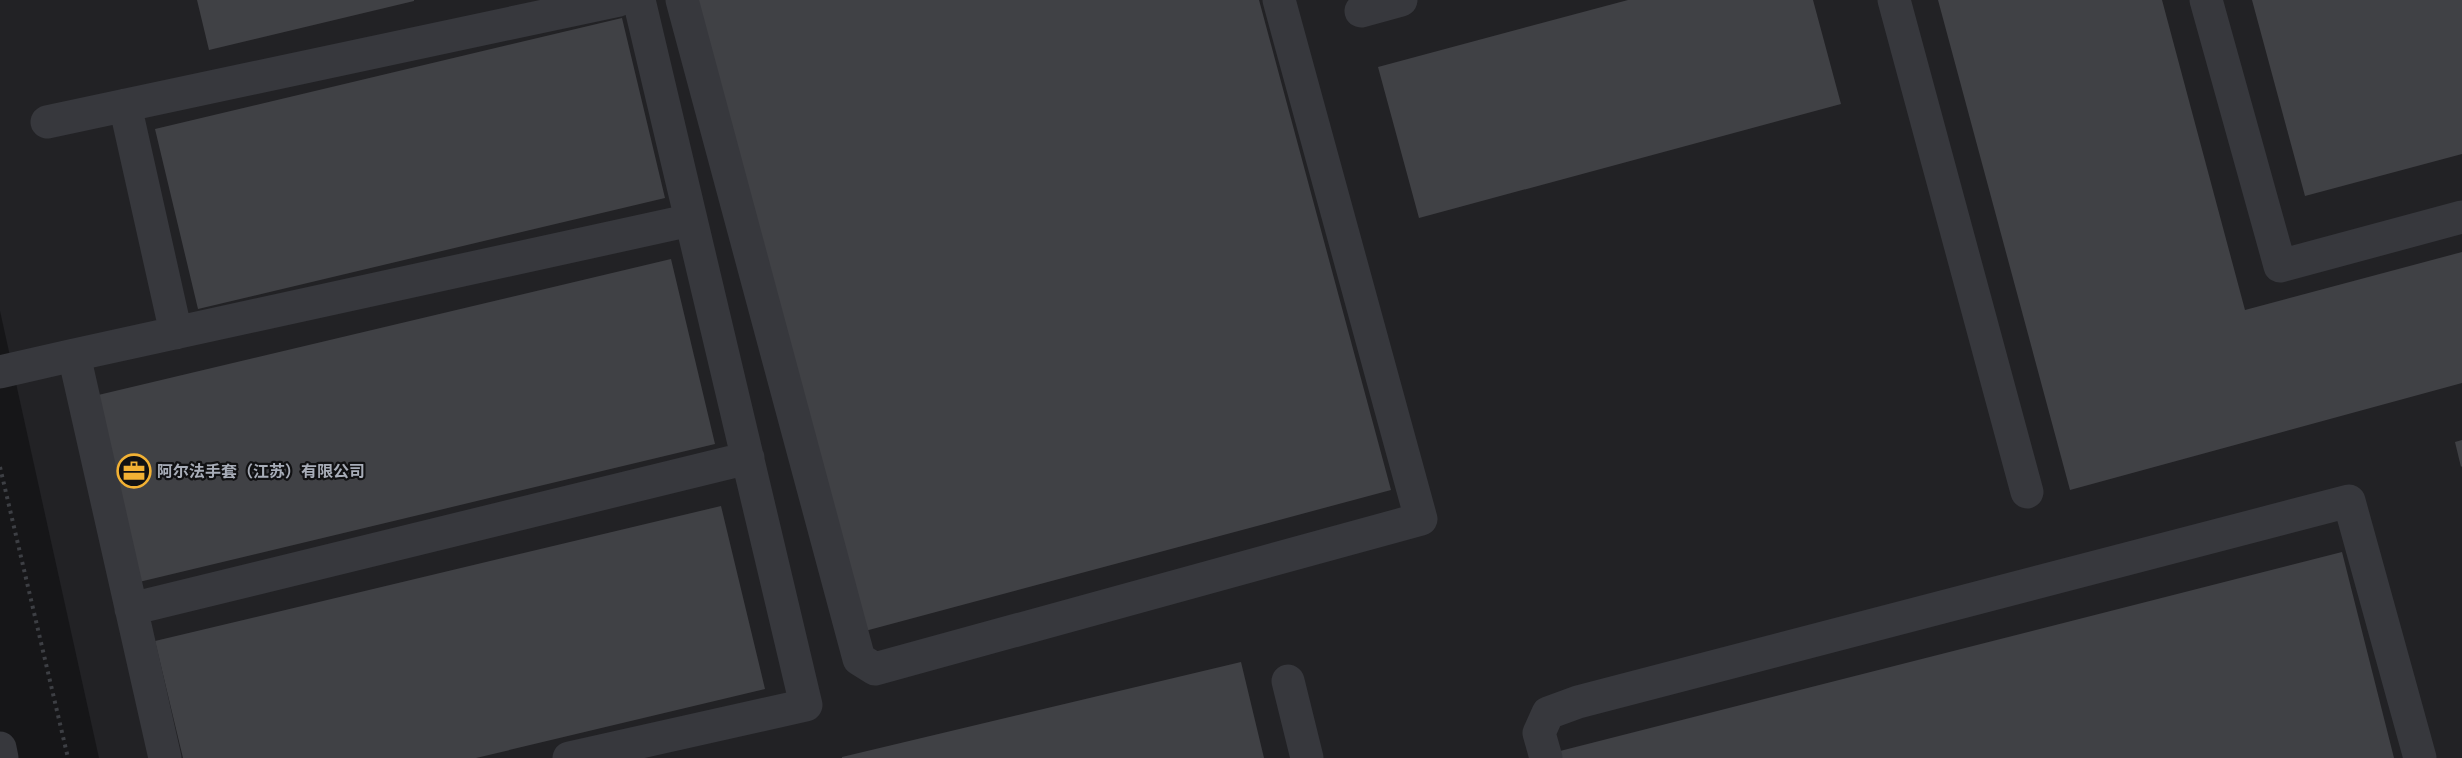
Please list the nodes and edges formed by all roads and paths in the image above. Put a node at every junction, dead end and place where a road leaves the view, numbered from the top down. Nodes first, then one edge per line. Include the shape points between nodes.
1 (619, 0) edge
2 (639, 0) edge
3 (682, 0) edge
4 (1279, 0) edge
5 (1401, 0) edge
6 (1894, 0) edge
7 (2206, 0) edge
8 (1361, 11) dead end
9 (124, 105) junction
10 (46, 122) dead end
11 (2462, 217) edge
12 (691, 220) junction
13 (176, 333) junction
14 (74, 355) junction
15 (0, 372) edge
16 (748, 458) junction
17 (0, 467) edge
18 (2027, 492) dead end
19 (131, 609) junction
20 (1288, 681) dead end
21 (0, 748) edge
22 (2, 758) edge
23 (68, 758) edge
24 (165, 758) edge
25 (569, 758) edge
26 (1308, 758) edge
27 (1546, 758) edge
28 (2420, 758) edge

1 - 9 street
2 - 12 street
3 - 4 street via 859,659 875,669 1421,519
5 - 8 street
6 - 18 street
7 - 11 street via 2280,266
9 - 10 street
9 - 13 street
12 - 13 street
12 - 16 street
13 - 14 street
14 - 15 street
14 - 19 street
16 - 19 street
16 - 25 street via 806,705
17 - 23 path
19 - 24 street
20 - 26 street
21 - 22 street
27 - 28 street via 1539,733 1548,713 1578,702 2349,501

